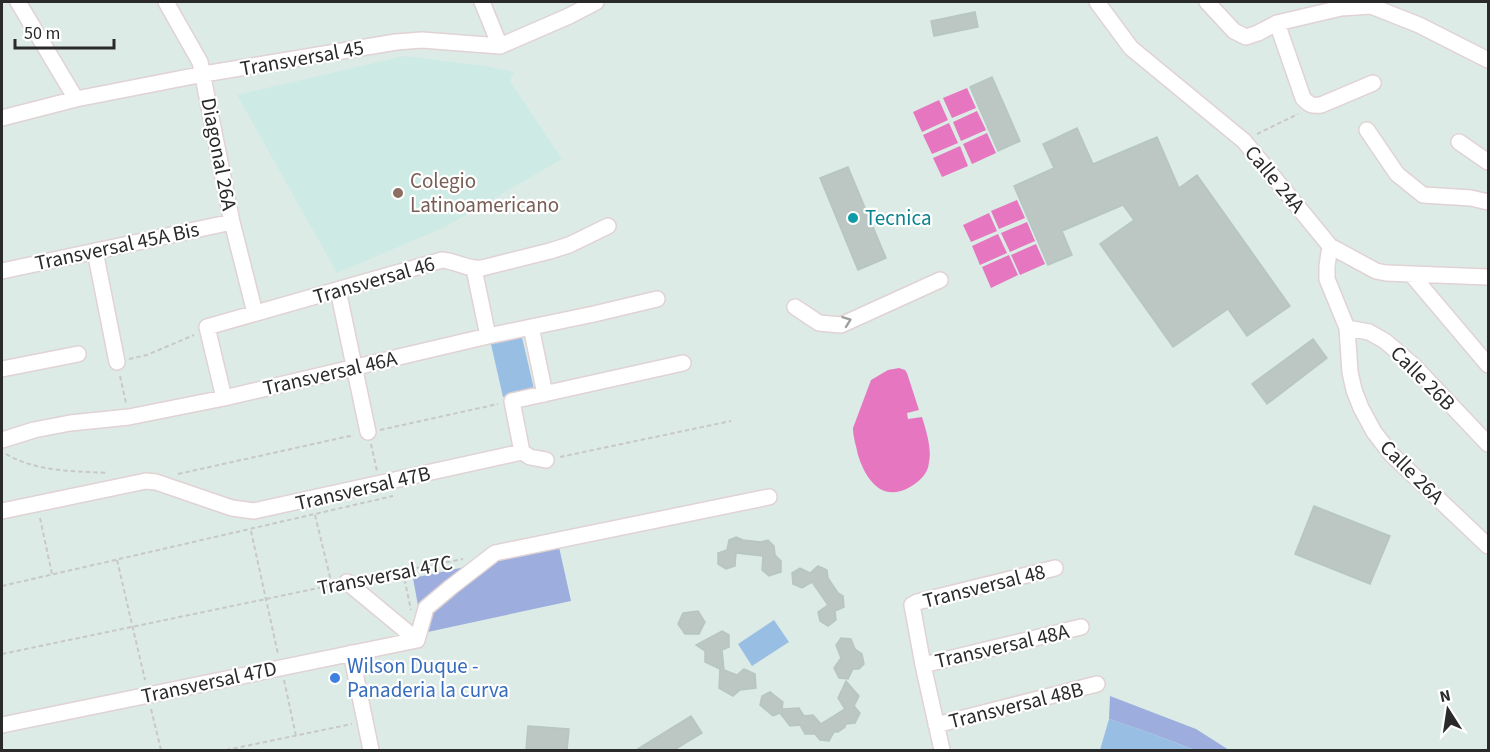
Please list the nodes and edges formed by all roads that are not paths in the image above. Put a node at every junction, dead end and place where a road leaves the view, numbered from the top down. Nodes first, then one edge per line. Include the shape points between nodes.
1 (18, 2) edge
2 (166, 2) edge
3 (482, 2) edge
4 (596, 2) edge
5 (1097, 2) edge
6 (1207, 2) edge
7 (1371, 4) edge
8 (1277, 23) junction
9 (500, 46) junction
10 (1488, 60) edge
11 (204, 74) junction
12 (1373, 83) dead end
13 (76, 99) junction
14 (4, 113) edge
15 (1367, 130) dead end
16 (1460, 142) dead end
17 (1488, 162) edge
18 (1488, 202) edge
19 (232, 222) junction
20 (608, 226) dead end
21 (1330, 246) junction
22 (95, 251) junction
23 (2, 270) edge
24 (474, 270) junction
25 (1411, 274) junction
26 (1488, 278) edge
27 (940, 280) dead end
28 (338, 290) junction
29 (657, 298) dead end
30 (795, 307) dead end
31 (255, 313) junction
32 (531, 327) junction
33 (1347, 328) junction
34 (488, 336) junction
35 (78, 354) dead end
36 (117, 362) road end
37 (683, 363) dead end
38 (1488, 365) edge
39 (354, 367) junction
40 (2, 369) edge
41 (545, 394) junction
42 (224, 399) junction
43 (368, 432) road end
44 (2, 440) edge
45 (1488, 444) edge
46 (522, 452) junction
47 (546, 460) road end
48 (769, 497) dead end
49 (2, 511) edge
50 (1488, 546) edge
51 (1055, 568) dead end
52 (339, 583) road end
53 (1081, 627) dead end
54 (417, 640) junction
55 (351, 653) junction
56 (923, 664) junction
57 (1097, 684) dead end
58 (2, 724) edge
59 (936, 725) junction
60 (372, 750) edge
61 (942, 750) edge

1 - 13 street
2 - 11 street, Diagonal 26A
3 - 9 street
4 - 9 street, Transversal 45
5 - 21 street, Calle 24A via 1131,48 1244,141
6 - 8 street via 1234,31 1246,37
7 - 8 street
7 - 10 street
8 - 12 street via 1308,104 1321,105
9 - 11 street, Transversal 45 via 396,42
11 - 13 street, Transversal 45
11 - 19 street, Diagonal 26A
13 - 14 street, Transversal 45
15 - 18 street via 1397,174 1423,195
16 - 17 street
19 - 22 street, Transversal 45A Bis
19 - 31 street, Diagonal 26A
20 - 24 street via 550,251
21 - 25 street, Calle 24A via 1376,271
21 - 33 street, Calle 26A via 1327,279
22 - 23 street, Transversal 45A Bis
22 - 36 street
24 - 28 street, Transversal 46 via 442,260
24 - 34 street
25 - 26 street, Calle 24A
25 - 38 street
30 -> 27 street via 819,323 841,325
28 - 31 street, Transversal 46
28 - 39 street
29 - 32 street, Transversal 46A
31 - 42 street, Transversal 46 via 207,327
32 - 34 street, Transversal 46A
32 - 41 street
33 - 45 street, Calle 26B via 1369,332 1386,341
33 - 50 street, Calle 26A via 1354,390 1374,432 1390,454
34 - 39 street, Transversal 46A
35 - 40 street
37 - 41 street
39 - 42 street, Transversal 46A
39 - 43 street
41 - 46 street via 513,401
42 - 44 street, Transversal 46A via 129,417 70,423
46 - 47 street
46 - 49 street via 254,511 146,481
48 - 54 street via 495,553 426,608
51 - 56 street, Transversal 48 via 912,605
52 - 54 street
53 - 56 street, Transversal 48A
54 - 55 street, Transversal 47D
55 - 58 street, Transversal 47D
55 - 60 street
56 - 59 street
57 - 59 street, Transversal 48B
59 - 61 street

